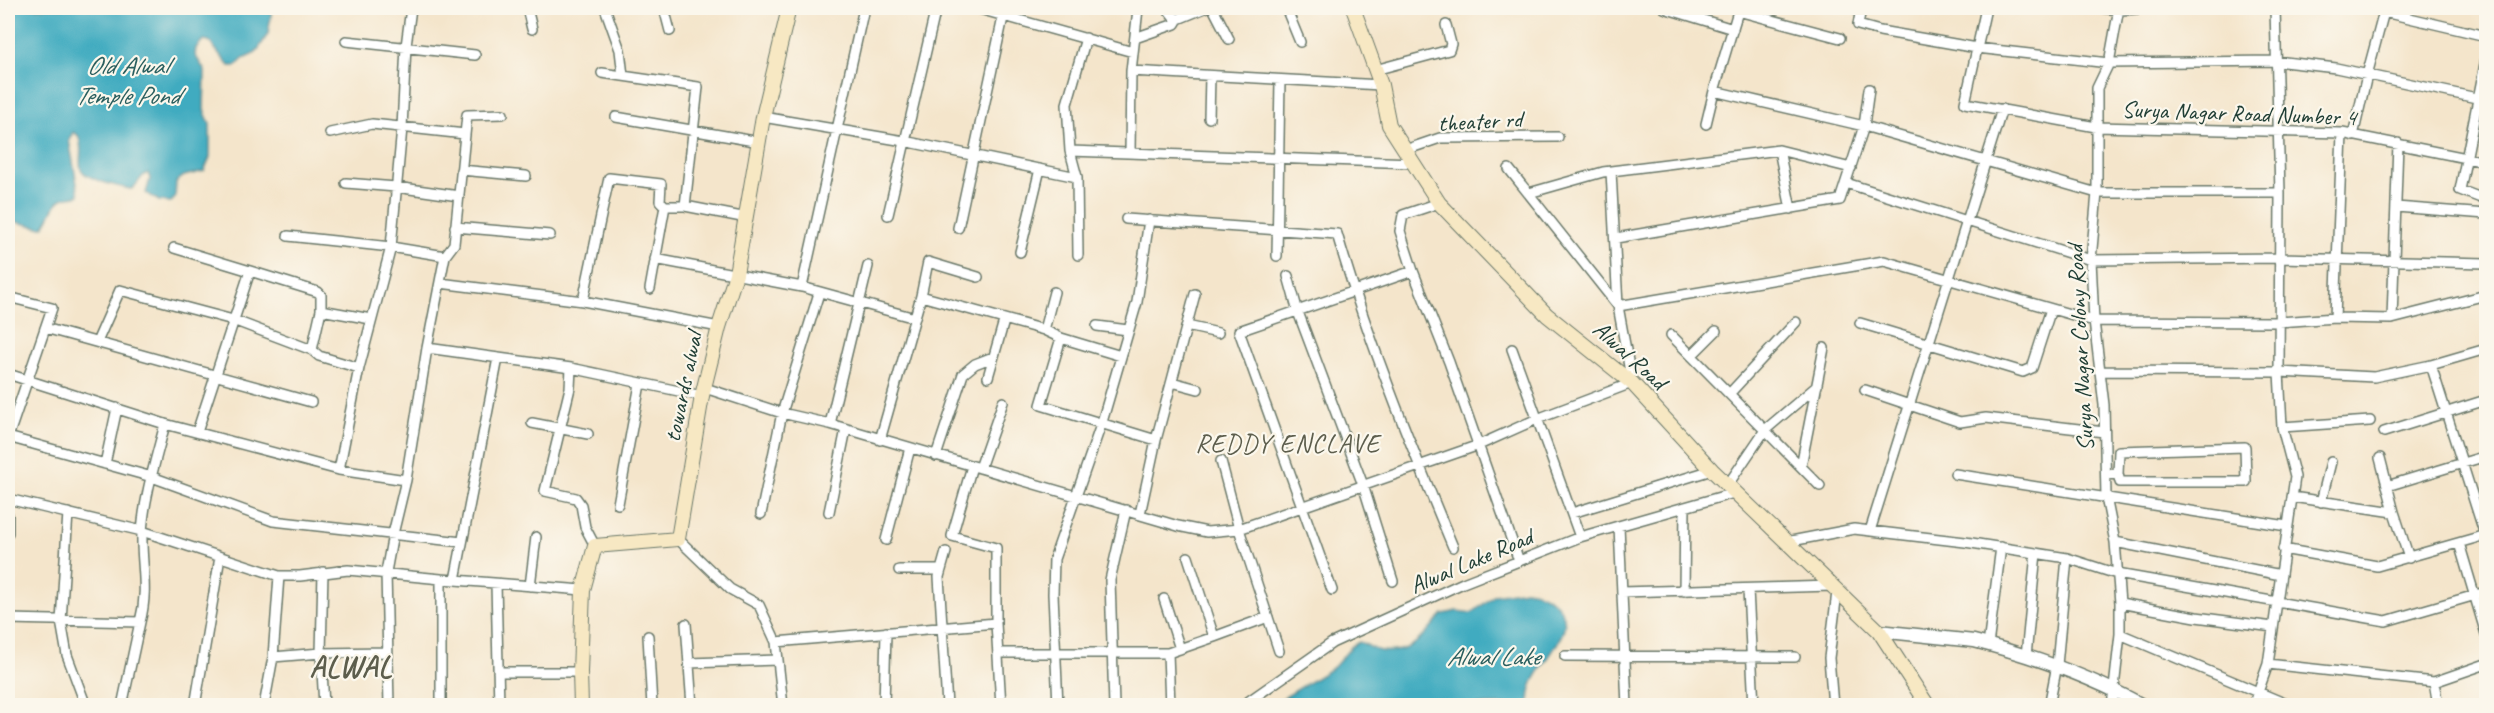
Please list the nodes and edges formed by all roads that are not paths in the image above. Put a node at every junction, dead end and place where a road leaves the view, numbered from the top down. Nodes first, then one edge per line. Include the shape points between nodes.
1 (411, 8) edge
2 (527, 8) edge
3 (605, 8) edge
4 (664, 8) edge
5 (789, 8) edge
6 (864, 8) edge
7 (936, 8) edge
8 (976, 8) edge
9 (1167, 8) edge
10 (1205, 8) edge
11 (1214, 8) edge
12 (1286, 8) edge
13 (1353, 8) edge
14 (1664, 8) edge
15 (1861, 8) edge
16 (1986, 8) edge
17 (2102, 8) edge
18 (2155, 8) edge
19 (2275, 8) edge
20 (1138, 9) edge
21 (1739, 9) edge
22 (2119, 9) edge
23 (2385, 10) edge
24 (1004, 12) edge
25 (1178, 19) junction
26 (1446, 25) dead end
27 (532, 29) dead end
28 (1733, 29) junction
29 (670, 30) dead end
30 (2487, 36) edge
31 (1086, 38) junction
32 (1135, 38) junction
33 (1840, 38) dead end
34 (1229, 39) dead end
35 (346, 41) dead end
36 (1300, 42) dead end
37 (406, 46) junction
38 (1977, 48) junction
39 (1133, 52) junction
40 (475, 55) dead end
41 (2487, 59) edge
42 (2276, 61) junction
43 (2109, 63) junction
44 (1376, 70) junction
45 (1131, 71) junction
46 (602, 73) dead end
47 (2367, 75) junction
48 (623, 76) junction
49 (1210, 76) junction
50 (1280, 80) junction
51 (1381, 85) junction
52 (1869, 89) dead end
53 (1714, 92) junction
54 (2483, 99) edge
55 (2002, 109) junction
56 (503, 114) dead end
57 (616, 117) dead end
58 (763, 117) junction
59 (1209, 118) dead end
60 (1706, 124) dead end
61 (1864, 126) junction
62 (2096, 127) junction
63 (402, 128) junction
64 (693, 129) junction
65 (837, 129) junction
66 (2278, 130) junction
67 (330, 133) dead end
68 (2342, 133) junction
69 (465, 134) junction
70 (1558, 136) dead end
71 (2353, 136) junction
72 (904, 141) junction
73 (760, 142) junction
74 (2398, 143) junction
75 (1405, 150) junction
76 (1779, 150) junction
77 (1070, 151) junction
78 (1130, 153) junction
79 (974, 155) junction
80 (2466, 158) junction
81 (1279, 159) junction
82 (1985, 161) junction
83 (2487, 162) edge
84 (1413, 163) junction
85 (1851, 168) junction
86 (1040, 169) junction
87 (1509, 169) dead end
88 (461, 170) junction
89 (1611, 171) junction
90 (526, 176) dead end
91 (1077, 177) junction
92 (346, 183) dead end
93 (1846, 183) junction
94 (396, 187) junction
95 (1529, 193) junction
96 (2097, 193) junction
97 (2280, 193) junction
98 (459, 196) junction
99 (2487, 200) edge
100 (1439, 203) junction
101 (665, 206) junction
102 (685, 206) junction
103 (2396, 207) junction
104 (1791, 209) junction
105 (2487, 214) edge
106 (888, 215) dead end
107 (747, 218) junction
108 (1126, 219) dead end
109 (1149, 220) junction
110 (1965, 222) junction
111 (455, 227) junction
112 (958, 228) dead end
113 (1278, 228) junction
114 (550, 235) dead end
115 (288, 236) dead end
116 (1616, 238) junction
117 (391, 247) junction
118 (174, 248) dead end
119 (1020, 252) dead end
120 (1078, 255) dead end
121 (445, 256) junction
122 (1277, 256) dead end
123 (2280, 258) junction
124 (655, 259) junction
125 (2091, 260) junction
126 (2337, 260) junction
127 (2394, 262) junction
128 (2487, 263) edge
129 (868, 266) dead end
130 (250, 271) junction
131 (1413, 271) junction
132 (736, 274) junction
133 (1288, 276) dead end
134 (978, 277) dead end
135 (1948, 278) junction
136 (440, 283) junction
137 (802, 287) junction
138 (650, 289) dead end
139 (1054, 292) dead end
140 (819, 293) junction
141 (1354, 293) junction
142 (1195, 294) dead end
143 (2487, 295) edge
144 (921, 296) junction
145 (8, 297) edge
146 (583, 301) junction
147 (860, 304) junction
148 (1618, 306) junction
149 (2051, 309) junction
150 (321, 310) junction
151 (1298, 312) junction
152 (915, 318) junction
153 (2335, 318) junction
154 (371, 319) junction
155 (2392, 319) junction
156 (232, 320) junction
157 (1004, 321) junction
158 (2094, 321) junction
159 (1796, 322) dead end
160 (2278, 322) junction
161 (1860, 323) dead end
162 (1097, 326) dead end
163 (1187, 326) junction
164 (719, 327) junction
165 (45, 328) junction
166 (1044, 330) junction
167 (1128, 330) junction
168 (1716, 331) dead end
169 (1218, 333) dead end
170 (1671, 334) dead end
171 (1061, 339) junction
172 (96, 342) junction
173 (1928, 343) junction
174 (427, 348) junction
175 (1824, 348) dead end
176 (1512, 349) dead end
177 (2487, 349) edge
178 (312, 350) junction
179 (1121, 356) junction
180 (1692, 356) junction
181 (993, 357) junction
182 (498, 358) junction
183 (2431, 365) junction
184 (359, 368) junction
185 (570, 368) junction
186 (2099, 371) junction
187 (2279, 372) junction
188 (8, 374) edge
189 (215, 375) junction
190 (988, 377) dead end
191 (26, 380) junction
192 (1172, 382) junction
193 (1632, 383) junction
194 (640, 384) junction
195 (1817, 386) junction
196 (1198, 389) dead end
197 (1865, 390) dead end
198 (704, 392) junction
199 (1730, 393) junction
200 (2487, 400) edge
201 (311, 402) dead end
202 (1003, 402) dead end
203 (1909, 405) junction
204 (117, 408) junction
205 (782, 412) junction
206 (2446, 412) junction
207 (1537, 418) junction
208 (2370, 421) dead end
209 (1102, 422) junction
210 (532, 423) dead end
211 (165, 424) junction
212 (830, 424) junction
213 (561, 428) junction
214 (2282, 428) junction
215 (846, 429) junction
216 (1765, 430) junction
217 (197, 432) junction
218 (2104, 432) junction
219 (2384, 432) dead end
220 (588, 434) dead end
221 (8, 437) edge
222 (880, 440) junction
223 (1156, 440) junction
224 (1479, 445) junction
225 (910, 448) junction
226 (936, 456) junction
227 (2487, 456) edge
228 (2380, 458) dead end
229 (1221, 461) dead end
230 (2331, 462) dead end
231 (105, 464) junction
232 (2463, 464) junction
233 (1419, 466) junction
234 (1801, 466) junction
235 (976, 467) junction
236 (339, 470) junction
237 (1712, 470) junction
238 (1955, 474) dead end
239 (2118, 474) junction
240 (2106, 475) junction
241 (152, 477) junction
242 (406, 480) junction
243 (1363, 485) junction
244 (8, 486) edge
245 (1820, 486) dead end
246 (2387, 486) junction
247 (1731, 489) junction
248 (1075, 494) junction
249 (2106, 497) junction
250 (2292, 497) junction
251 (8, 499) edge
252 (2321, 502) junction
253 (618, 504) dead end
254 (1303, 506) junction
255 (1685, 507) junction
256 (1126, 510) junction
257 (829, 512) dead end
258 (2394, 512) junction
259 (68, 513) junction
260 (1572, 513) junction
261 (761, 514) dead end
262 (1140, 514) junction
263 (8, 515) edge
264 (1619, 526) junction
265 (2287, 526) junction
266 (1239, 529) junction
267 (142, 531) junction
268 (1870, 531) junction
269 (8, 533) edge
270 (393, 534) junction
271 (2486, 535) edge
272 (536, 537) dead end
273 (1580, 537) junction
274 (678, 539) junction
275 (886, 540) dead end
276 (462, 542) junction
277 (1785, 542) junction
278 (2115, 542) junction
279 (2459, 543) junction
280 (595, 546) junction
281 (1453, 546) dead end
282 (2001, 547) junction
283 (2283, 549) junction
284 (946, 552) dead end
285 (2036, 553) junction
286 (220, 557) junction
287 (1188, 557) dead end
288 (2067, 558) junction
289 (2409, 558) junction
290 (1519, 561) junction
291 (899, 570) dead end
292 (941, 570) junction
293 (323, 572) junction
294 (386, 572) junction
295 (2117, 574) junction
296 (2281, 575) junction
297 (279, 576) junction
298 (441, 579) junction
299 (455, 580) junction
300 (1393, 581) dead end
301 (496, 584) junction
302 (530, 586) junction
303 (1834, 589) junction
304 (583, 590) junction
305 (1332, 590) dead end
306 (1748, 590) junction
307 (1622, 591) junction
308 (1684, 591) junction
309 (2487, 592) edge
310 (2474, 596) junction
311 (1164, 598) dead end
312 (2120, 603) junction
313 (2276, 603) junction
314 (1268, 617) junction
315 (8, 619) edge
316 (61, 621) junction
317 (140, 622) junction
318 (996, 623) junction
319 (687, 624) dead end
320 (2273, 627) junction
321 (941, 628) junction
322 (1879, 631) junction
323 (886, 632) junction
324 (2120, 634) junction
325 (2487, 634) edge
326 (648, 636) dead end
327 (1214, 637) junction
328 (776, 642) junction
329 (1988, 645) junction
330 (1180, 649) junction
331 (1279, 651) dead end
332 (387, 652) junction
333 (1056, 652) junction
334 (1113, 652) junction
335 (321, 653) junction
336 (998, 653) junction
337 (1168, 653) junction
338 (1565, 656) dead end
339 (1624, 656) junction
340 (2026, 656) junction
341 (273, 657) junction
342 (1750, 657) junction
343 (1795, 657) dead end
344 (778, 660) junction
345 (689, 663) junction
346 (2268, 664) junction
347 (2487, 664) edge
348 (2056, 665) junction
349 (498, 672) junction
350 (580, 672) junction
351 (2434, 682) junction
352 (2115, 690) junction
353 (2259, 690) junction
354 (86, 705) edge
355 (122, 705) edge
356 (195, 705) edge
357 (264, 705) edge
358 (324, 705) edge
359 (389, 705) edge
360 (441, 705) edge
361 (499, 705) edge
362 (581, 705) edge
363 (652, 705) edge
364 (692, 705) edge
365 (783, 705) edge
366 (884, 705) edge
367 (947, 705) edge
368 (1001, 705) edge
369 (1058, 705) edge
370 (1114, 705) edge
371 (1170, 705) edge
372 (1242, 705) edge
373 (1627, 705) edge
374 (1754, 705) edge
375 (1833, 705) edge
376 (1928, 705) edge
377 (2049, 705) edge
378 (2112, 705) edge
379 (2144, 705) edge
380 (2253, 705) edge
381 (2291, 705) edge
382 (2438, 705) edge

1 - 37 street
2 - 27 street
3 - 48 street via 620,50
4 - 29 street
5 - 58 main road, towards alwal
6 - 65 street
7 - 72 street
8 - 24 street
9 - 25 street
10 - 25 street
11 - 34 street
12 - 36 street
13 - 44 main road, Alwal Road
14 - 28 street
15 - 38 street via 1858,25
16 - 38 street
17 - 22 street
18 - 22 street
19 - 42 street
20 - 32 street
21 - 28 street
21 - 33 street
22 - 43 street, Surya Nagar Colony Road
23 - 30 street
23 - 47 street
24 - 31 street
24 - 79 street
25 - 32 street via 1175,24
26 - 44 street via 1449,50
28 - 53 street
31 - 39 street
31 - 77 street via 1068,105
32 - 39 street
35 - 37 street
37 - 40 street
37 - 63 street
38 - 43 street
38 - 55 street, Surya Nagar Road Number 4 via 1965,103
39 - 45 street
41 - 54 street
42 - 43 street
42 - 47 street
42 - 66 street
43 - 62 street, Surya Nagar Colony Road via 2097,88
44 - 51 main road, Alwal Road
45 - 49 street
45 - 78 street
46 - 48 street
47 - 54 street
47 - 71 street
48 - 64 street via 698,87
49 - 50 street
49 - 59 street
50 - 51 street
50 - 81 street
51 - 75 main road, Alwal Road via 1389,125
52 - 61 street
53 - 60 street
53 - 61 street
54 - 80 street
55 - 62 street, Surya Nagar Road Number 4
55 - 82 street
56 - 69 street via 467,115
57 - 64 street
58 - 65 street
58 - 73 main road, towards alwal
61 - 82 street
61 - 85 street
62 - 66 street, Surya Nagar Road Number 4
62 - 96 street, Surya Nagar Colony Road
63 - 67 street via 372,124
63 - 69 street
63 - 94 street
64 - 73 street
64 - 102 street
65 - 72 street
65 - 137 street
66 - 68 street, Surya Nagar Road Number 4
66 - 97 street
68 - 71 street, Surya Nagar Road Number 4
68 - 126 street
69 - 88 street
70 - 75 street, theater rd via 1440,138
71 - 74 street, Surya Nagar Road Number 4
72 - 79 street
72 - 106 street
73 - 107 main road, towards alwal
74 - 80 street, Surya Nagar Road Number 4
74 - 103 street
75 - 84 main road, Alwal Road
76 - 85 street
76 - 89 street
76 - 104 street
77 - 78 street
77 - 91 street
78 - 81 street
79 - 86 street
79 - 112 street
80 - 83 street, Surya Nagar Road Number 4
80 - 99 street via 2460,190
81 - 84 street
81 - 113 street
82 - 96 street
82 - 110 street
84 - 100 main road, Alwal Road
85 - 93 street
86 - 91 street
86 - 119 street
87 - 95 street
88 - 90 street
88 - 98 street
89 - 95 street
89 - 116 street
91 - 120 street
92 - 94 street
93 - 104 street via 1840,200
93 - 110 street
94 - 98 street
94 - 117 street
95 - 148 street
96 - 97 street
96 - 125 street, Surya Nagar Colony Road
97 - 123 street
98 - 111 street
100 - 131 street via 1403,214 1400,231
100 - 193 main road, Alwal Road via 1547,315
101 - 102 street
101 - 124 street
101 - 146 street via 660,201 661,184 609,178
102 - 107 street
103 - 105 street
103 - 127 street
104 - 116 street
107 - 132 main road, towards alwal
108 - 109 street
109 - 113 street
109 - 167 street via 1137,302
110 - 125 street
110 - 135 street
111 - 114 street
111 - 121 street via 454,244
113 - 122 street
113 - 141 street via 1337,234
115 - 117 street
116 - 148 street
117 - 121 street
117 - 154 street
118 - 130 street
121 - 136 street
123 - 125 street
123 - 126 street
123 - 160 street
124 - 132 street
124 - 138 street
125 - 158 street, Surya Nagar Colony Road
126 - 127 street
126 - 153 street
127 - 128 street
127 - 155 street
129 - 147 street
130 - 150 street via 318,292
130 - 156 street
131 - 141 street
131 - 224 street
132 - 137 street
132 - 164 main road, towards alwal
133 - 151 street
134 - 144 street via 928,262
135 - 148 street via 1884,261
135 - 149 street
135 - 173 street
136 - 146 street
136 - 174 street
137 - 140 street
139 - 166 street
140 - 147 street
140 - 205 street
141 - 151 street
141 - 233 street
142 - 163 street
143 - 155 street
144 - 152 street
144 - 157 street
145 - 165 street via 52,308
146 - 164 street
147 - 152 street
147 - 212 street
148 - 193 street
149 - 158 street
149 - 173 street via 2028,371
150 - 154 street
150 - 178 street
151 - 243 street
151 - 254 street via 1239,331
152 - 222 street
153 - 155 street
153 - 160 street
154 - 184 street
156 - 172 street via 120,291
156 - 178 street
156 - 189 street
157 - 166 street
157 - 181 street
158 - 160 street
158 - 186 street, Surya Nagar Colony Road
159 - 199 street
160 - 187 street
161 - 173 street
162 - 167 street
163 - 169 street
163 - 192 street
164 - 198 main road, towards alwal
165 - 172 street
165 - 191 street
166 - 171 street
167 - 179 street
168 - 180 street
170 - 180 street
171 - 179 street
171 - 209 street via 1041,405
172 - 189 street
173 - 203 street
174 - 182 street
174 - 242 street
175 - 195 street
176 - 207 street
177 - 183 street
178 - 184 street via 319,356
179 - 209 street
180 - 199 street
181 - 190 street
181 - 226 street via 963,374
182 - 185 street
182 - 276 street
183 - 187 street via 2374,377
183 - 206 street
184 - 236 street
185 - 194 street
185 - 213 street
186 - 187 street
186 - 218 street, Surya Nagar Colony Road
187 - 214 street
188 - 191 street
189 - 201 street
189 - 217 street
191 - 204 street
191 - 221 street
192 - 196 street
192 - 223 street
193 - 207 street
193 - 237 main road, Alwal Road
194 - 198 street
194 - 253 street
195 - 216 street
195 - 234 street
197 - 203 street
198 - 205 street
198 - 274 main road, towards alwal
199 - 216 street
200 - 206 street
202 - 235 street
203 - 218 street via 1960,422 1986,418
203 - 268 street
204 - 211 street
204 - 231 street
205 - 212 street
205 - 261 street
206 - 219 street
206 - 232 street
207 - 224 street
207 - 260 street
208 - 214 street
209 - 223 street
209 - 248 street
210 - 213 street
211 - 217 street
211 - 241 street
212 - 215 street
213 - 220 street
213 - 280 street via 545,491 576,498
214 - 250 street via 2295,477
215 - 222 street
215 - 257 street
216 - 234 street
216 - 247 street
217 - 236 street
218 - 240 street, Surya Nagar Colony Road
221 - 231 street
221 - 244 street
222 - 225 street
223 - 262 street
224 - 233 street
224 - 290 street
225 - 226 street
225 - 275 street
226 - 235 street
227 - 232 street
228 - 246 street
229 - 266 street
230 - 252 street
231 - 241 street
232 - 246 street
232 - 271 street
233 - 243 street
233 - 281 street
234 - 245 street
235 - 248 street
235 - 318 street via 952,536 996,548
236 - 242 street
237 - 247 main road, Alwal Road
237 - 260 street
238 - 249 street
239 - 239 street via 2119,451 2245,447 2246,482 2120,482
239 - 240 street
240 - 249 street, Surya Nagar Colony Road
241 - 267 street
241 - 270 street via 273,521
242 - 270 street
243 - 254 street
243 - 300 street
246 - 258 street
247 - 255 street, Alwal Lake Road
247 - 277 main road, Alwal Road
248 - 256 street
248 - 333 street via 1054,559
249 - 265 street
249 - 278 street, Surya Nagar Colony Road
250 - 252 street
250 - 265 street
251 - 259 street
252 - 258 street
254 - 266 street
254 - 305 street
255 - 264 street, Alwal Lake Road
255 - 308 street
256 - 262 street
256 - 334 street via 1110,580
258 - 289 street
259 - 267 street
259 - 316 street
260 - 273 street
262 - 266 street via 1207,532
263 - 269 street
264 - 273 street, Alwal Lake Road
264 - 307 street
265 - 283 street
266 - 314 street
267 - 286 street
267 - 317 street via 146,583
268 - 277 street via 1854,529
268 - 282 street
270 - 276 street
270 - 294 street
271 - 279 street
272 - 302 street
273 - 290 street, Alwal Lake Road
274 - 280 main road
274 - 328 street via 729,589 759,605
276 - 299 street
277 - 303 main road, Alwal Road
278 - 295 street, Surya Nagar Colony Road
278 - 296 street
279 - 289 street
279 - 310 street
280 - 304 main road
282 - 285 street
282 - 329 street
283 - 289 street via 2378,566
283 - 296 street
284 - 292 street
285 - 288 street
285 - 340 street
286 - 297 street
286 - 356 street
287 - 327 street
288 - 295 street
288 - 348 street
290 - 372 street, Alwal Lake Road via 1332,643
291 - 292 street
292 - 321 street
293 - 294 street
293 - 297 street
293 - 335 street
294 - 298 street
294 - 332 street
295 - 312 street, Surya Nagar Colony Road
295 - 313 street
296 - 313 street
297 - 341 street
298 - 299 street
298 - 360 street
299 - 301 street
301 - 302 street
301 - 349 street
302 - 304 street
303 - 306 street
303 - 322 main road, Alwal Road
303 - 375 street via 1829,658
304 - 350 main road
306 - 308 street
306 - 342 street
307 - 308 street
307 - 339 street
309 - 310 street
310 - 313 street via 2386,621
310 - 325 street
311 - 330 street
312 - 320 street
312 - 324 street, Surya Nagar Colony Road
313 - 320 street
314 - 327 street
314 - 331 street
315 - 316 street
316 - 317 street
316 - 354 street via 67,655
317 - 355 street
318 - 321 street
318 - 336 street
319 - 345 street
320 - 346 street
321 - 323 street
321 - 367 street
322 - 329 street
322 - 376 main road, Alwal Road
323 - 328 street
323 - 366 street
324 - 352 street, Surya Nagar Colony Road
324 - 353 street
326 - 363 street
327 - 330 street
328 - 344 street
329 - 340 street
330 - 337 street
332 - 335 street
332 - 359 street
333 - 334 street
333 - 336 street
333 - 369 street
334 - 337 street
334 - 370 street
335 - 341 street
335 - 358 street
336 - 368 street
337 - 371 street
338 - 339 street
339 - 342 street
339 - 373 street
340 - 348 street
341 - 357 street
342 - 343 street
342 - 374 street
344 - 345 street
344 - 365 street
345 - 364 street
346 - 351 street
346 - 353 street
347 - 351 street
348 - 352 street
348 - 377 street
349 - 350 street
349 - 361 street
350 - 362 main road
351 - 382 street
352 - 378 street, Surya Nagar Colony Road
352 - 379 street
353 - 380 street
353 - 381 street

